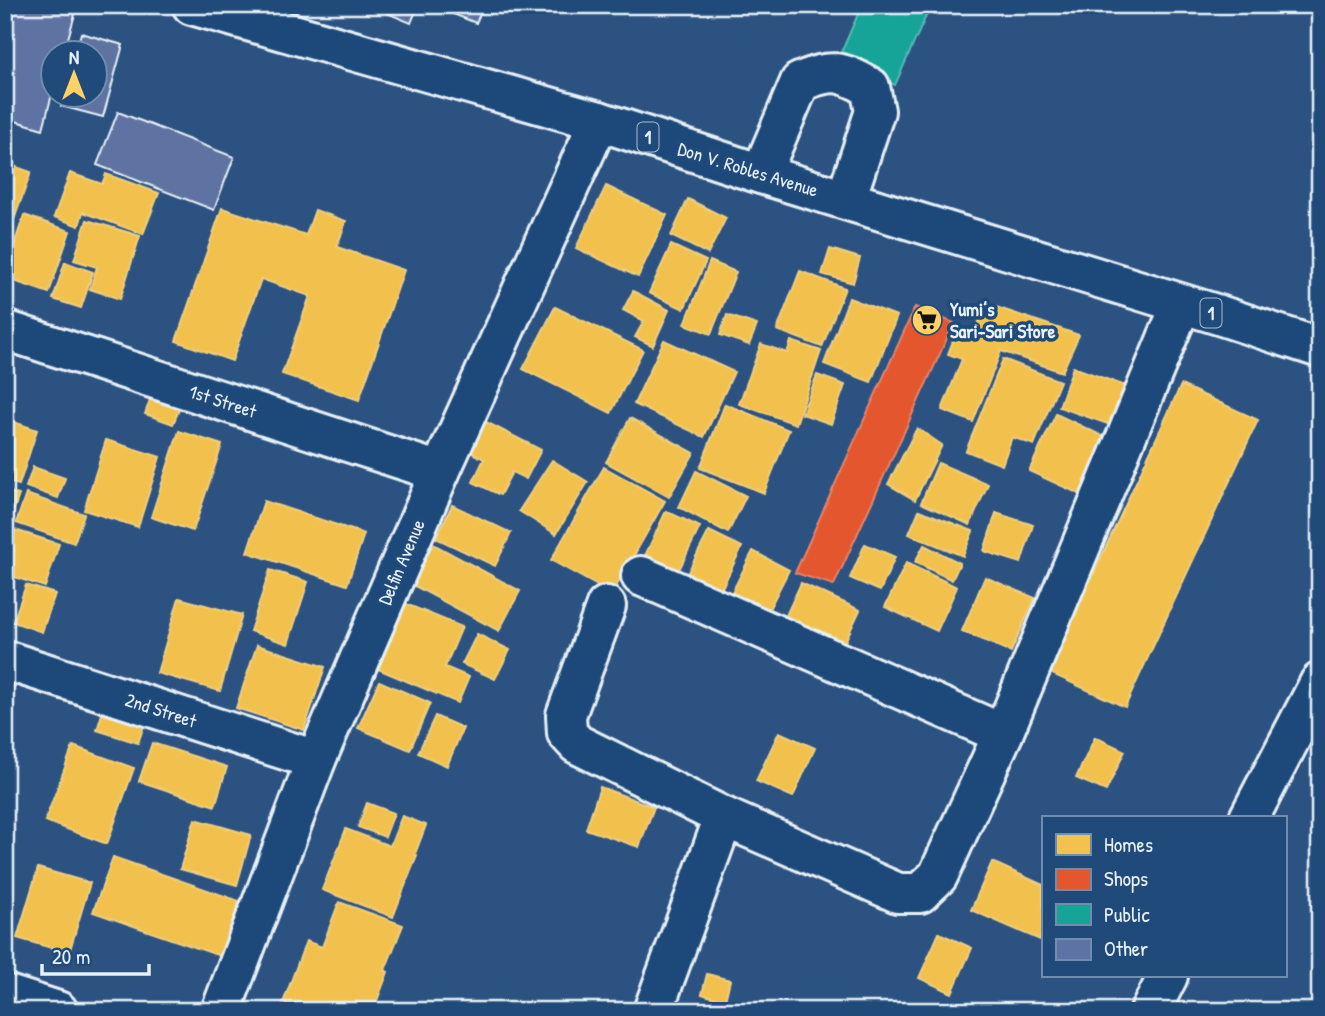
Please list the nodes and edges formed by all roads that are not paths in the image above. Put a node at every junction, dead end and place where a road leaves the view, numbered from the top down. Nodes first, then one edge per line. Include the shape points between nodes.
1 (192, 5) edge
2 (599, 121) junction
3 (761, 174) junction
4 (846, 200) junction
5 (1181, 305) junction
6 (5, 330) edge
7 (1320, 348) edge
8 (440, 472) junction
9 (641, 576) dead end
10 (606, 606) dead end
11 (5, 660) edge
12 (1320, 682) edge
13 (1003, 734) junction
14 (316, 760) junction
15 (1250, 816) edge
16 (724, 817) junction
17 (1167, 978) edge
18 (5, 994) edge
19 (58, 1011) edge
20 (221, 1011) edge
21 (653, 1011) edge
22 (1150, 1011) edge

1 - 2 street, Don V. Robles Avenue / 1
2 - 3 street, Don V. Robles Avenue / 1
2 - 8 street, Delfin Avenue
3 - 4 street, Don V. Robles Avenue / 1
3 - 4 street via 800,82 825,72 847,74 870,87 875,111
4 - 5 street, Don V. Robles Avenue / 1
5 - 7 street, 1
5 - 13 street
6 - 8 street, 1st Street
8 - 14 street, Delfin Avenue
9 - 13 street
10 - 16 street via 566,715 567,733 577,744
11 - 14 street, 2nd Street
12 - 15 street
13 - 16 street via 938,876 920,893 898,893
14 - 20 street, Delfin Avenue
16 - 21 street
17 - 22 street
18 - 19 street

